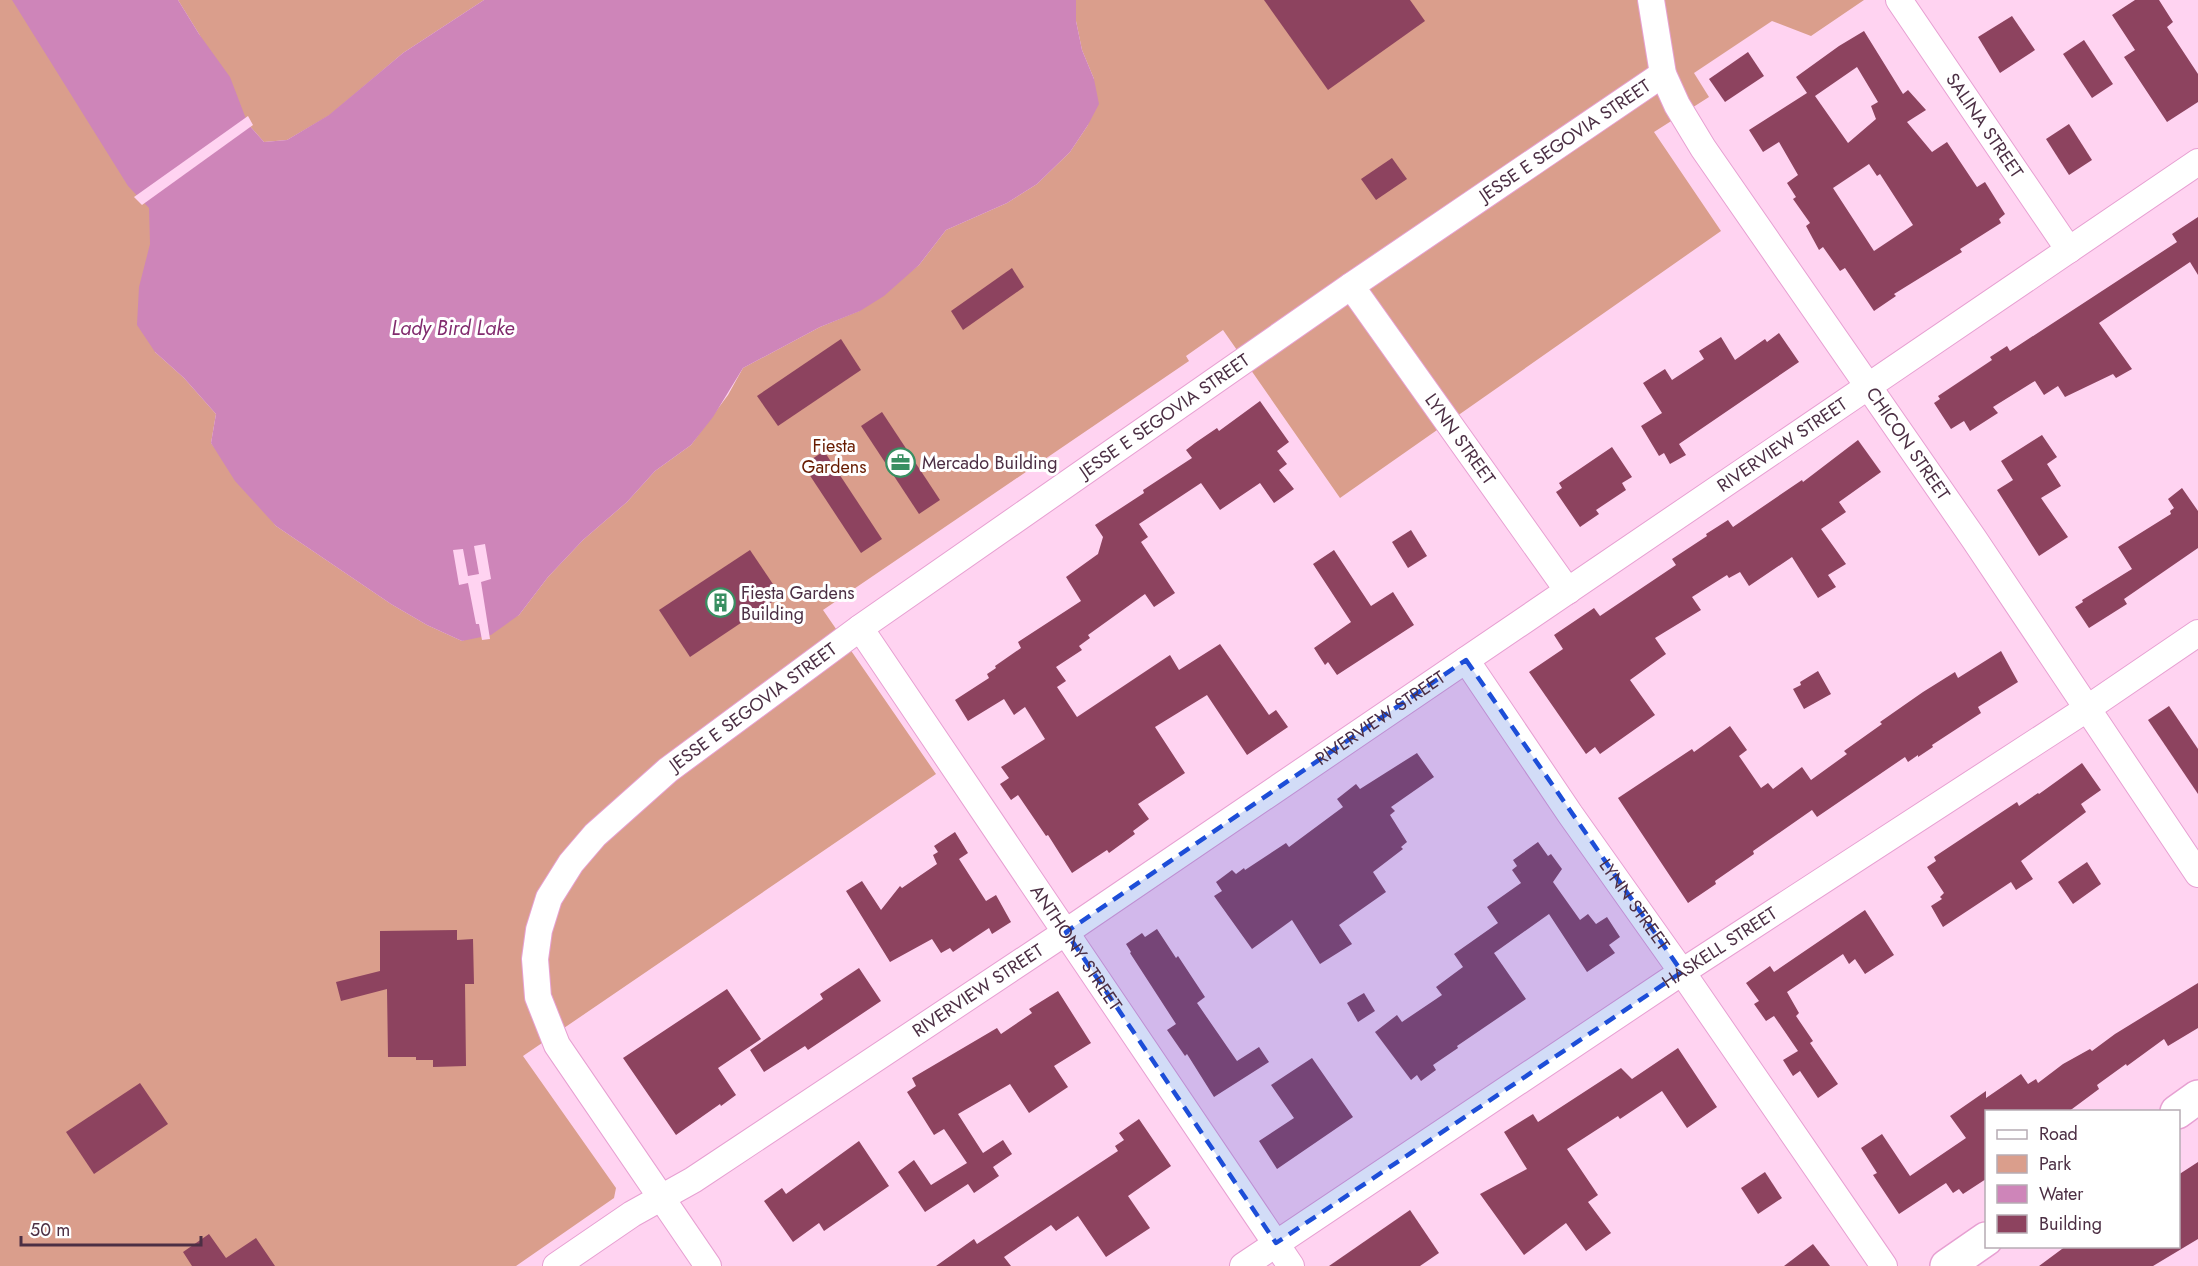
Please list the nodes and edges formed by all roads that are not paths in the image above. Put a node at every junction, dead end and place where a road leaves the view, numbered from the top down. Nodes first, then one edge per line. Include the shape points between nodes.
1 (1651, 0) edge
2 (1899, 0) edge
3 (1663, 74) junction
4 (2198, 162) edge
5 (2069, 250) junction
6 (1351, 286) junction
7 (1869, 386) junction
8 (1568, 591) junction
9 (860, 628) junction
10 (2198, 633) edge
11 (1466, 660) junction
12 (2088, 708) junction
13 (2198, 874) edge
14 (1066, 932) junction
15 (1682, 972) junction
16 (2198, 1097) edge
17 (2180, 1110) edge
18 (661, 1197) junction
19 (1985, 1240) edge
20 (1276, 1243) junction
21 (556, 1266) edge
22 (708, 1266) edge
23 (1243, 1266) edge
24 (1292, 1266) edge
25 (1884, 1266) edge
26 (1947, 1266) edge

1 - 3 street, CHICON STREET
2 - 5 street, SALINA STREET
3 - 6 street, JESSE E SEGOVIA STREET
3 - 7 street, CHICON STREET via 1703,148
4 - 5 street, RIVERVIEW STREET
5 - 7 street, RIVERVIEW STREET
6 - 8 street, LYNN STREET
6 - 9 street, JESSE E SEGOVIA STREET
7 - 8 street, RIVERVIEW STREET
7 - 12 street, CHICON STREET
8 - 11 street, RIVERVIEW STREET
9 - 14 street, ANTHONY STREET
9 - 18 street, JESSE E SEGOVIA STREET via 668,770 595,835 562,875 549,898 535,959 538,997 557,1045
10 - 12 street, HASKELL STREET
11 - 14 street, RIVERVIEW STREET
11 - 15 street, LYNN STREET
12 - 13 street, CHICON STREET
12 - 15 street, HASKELL STREET
14 - 18 street, RIVERVIEW STREET via 693,1180
14 - 20 street, ANTHONY STREET
15 - 20 street, HASKELL STREET
15 - 25 street, LYNN STREET
16 - 17 street
18 - 21 street, RIVERVIEW STREET
18 - 22 street, JESSE E SEGOVIA STREET
19 - 26 street
20 - 23 street, HASKELL STREET
20 - 24 street, ANTHONY STREET

